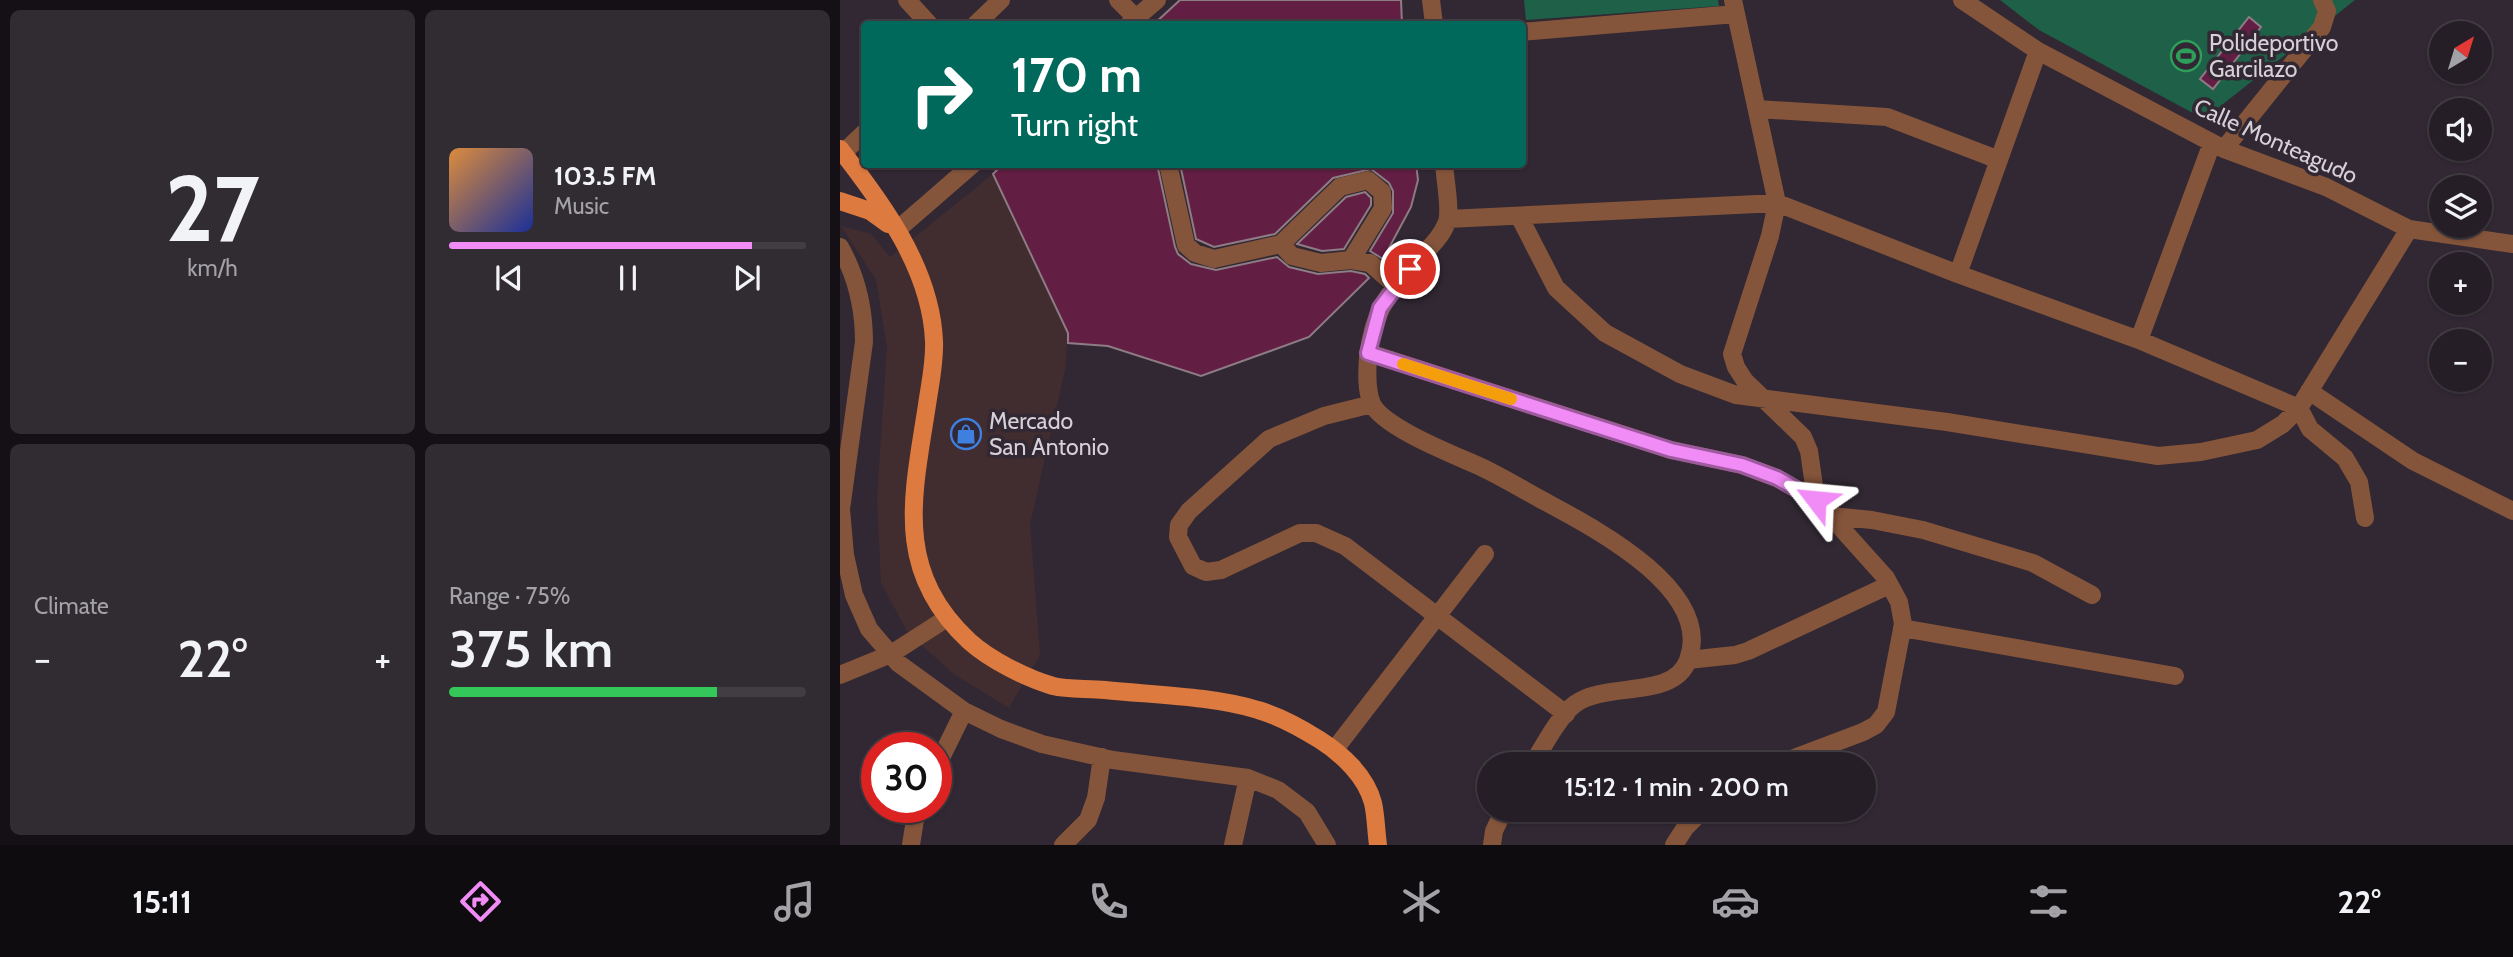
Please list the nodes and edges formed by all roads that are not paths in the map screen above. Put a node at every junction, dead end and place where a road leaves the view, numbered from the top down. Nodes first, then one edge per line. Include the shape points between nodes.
1 (907, 0) edge
2 (1001, 0) edge
3 (1118, 0) edge
4 (1157, 0) edge
5 (1431, 0) edge
6 (1962, 0) edge
7 (2322, 0) edge
8 (1735, 7) edge
9 (926, 21) edge
10 (979, 21) edge
11 (1134, 21) edge
12 (1138, 21) edge
13 (1434, 21) edge
14 (1526, 32) edge
15 (2038, 51) junction
16 (1757, 109) junction
17 (861, 135) edge
18 (2218, 146) junction
19 (841, 151) edge
20 (1999, 160) junction
21 (968, 168) edge
22 (1169, 168) edge
23 (1444, 168) edge
24 (840, 201) edge
25 (1777, 202) junction
26 (1519, 216) junction
27 (1448, 219) junction
28 (2409, 229) junction
29 (897, 230) junction
30 (1281, 244) junction
31 (2513, 244) edge
32 (840, 247) edge
33 (1351, 260) junction
34 (1958, 274) junction
35 (1396, 286) junction
36 (858, 289) junction
37 (840, 295) edge
38 (2139, 340) junction
39 (1368, 353) junction
40 (2309, 391) junction
41 (1763, 398) junction
42 (1372, 404) junction
43 (2299, 408) junction
44 (1816, 500) junction
45 (2513, 510) edge
46 (1832, 516) junction
47 (2365, 518) dead end
48 (1485, 554) dead end
49 (1889, 585) junction
50 (2092, 595) dead end
51 (1437, 617) junction
52 (947, 618) junction
53 (1902, 628) junction
54 (891, 654) junction
55 (1688, 660) junction
56 (840, 675) edge
57 (2175, 676) dead end
58 (964, 711) junction
59 (1566, 715) junction
60 (952, 735) edge
61 (1335, 749) junction
62 (1541, 752) edge
63 (1808, 752) edge
64 (1102, 757) junction
65 (1248, 778) junction
66 (1498, 822) edge
67 (1691, 822) edge
68 (914, 823) edge
69 (911, 845) edge
70 (1063, 845) edge
71 (1233, 845) edge
72 (1327, 845) edge
73 (1378, 845) edge
74 (1492, 845) edge
75 (1674, 845) edge

1 - 9 street
2 - 10 street
3 - 11 street
4 - 12 street
5 - 13 street
6 - 15 street, Calle Monteagudo
7 - 18 street via 2327,11 2322,27
8 - 14 street
8 - 16 street
15 - 18 street, Calle Monteagudo
15 - 20 street
16 - 20 street via 1887,117
16 - 25 street
17 - 19 street
18 - 28 street, Calle Monteagudo via 2326,187
18 - 38 street
19 - 29 main road
20 - 34 street
21 - 29 street
22 - 30 street via 1186,245 1195,253 1214,258
23 - 27 street
24 - 29 main road via 870,211
25 - 26 street
25 - 34 street
25 - 41 street via 1732,354 1745,381
26 - 27 street
26 - 41 street via 1556,288 1605,333 1680,374 1736,395
27 - 35 street via 1440,236
28 - 31 street, Calle Monteagudo
28 - 40 street
29 - 52 main road via 928,301 934,342 913,528 918,565 929,593
30 - 33 street via 1293,257 1321,263
30 - 33 street via 1340,187 1368,180 1382,192 1383,208
32 - 36 street
33 - 35 street via 1370,263
34 - 38 street
35 - 39 street via 1380,308
36 - 37 street
36 - 54 street via 864,342 841,509 845,555 854,595 869,629
38 - 43 street
39 - 42 street
39 - 44 street via 1660,447 1742,465
40 - 43 street
40 - 45 street via 2413,461
41 - 43 street via 2158,456 2257,440
41 - 44 street via 1803,438
42 - 51 street via 1324,416 1269,439 1189,511 1179,524 1178,537 1193,566 1206,572 1221,570 1300,533 1316,533 1345,546
42 - 55 street via 1385,419 1605,534 1636,556 1670,589 1687,618 1692,642
43 - 47 street via 2310,429 2345,458 2359,482
44 - 46 street
46 - 49 street
46 - 50 street via 1923,530 2033,564
48 - 51 street
49 - 53 street via 1899,602
49 - 55 street via 1748,651
51 - 59 street
51 - 61 street
52 - 54 street
52 - 61 main road via 971,643 1019,673 1055,687 1258,710
53 - 57 street
53 - 63 street via 1886,712 1876,725
54 - 56 street
54 - 58 street
55 - 59 street via 1679,675 1667,682 1596,694 1575,704
58 - 60 street
58 - 64 street via 1042,744
59 - 62 street
61 - 73 main road via 1365,783 1373,803
64 - 65 street
64 - 70 street via 1088,820
65 - 71 street
65 - 72 street via 1278,790 1307,812
66 - 74 street
67 - 75 street
68 - 69 street

